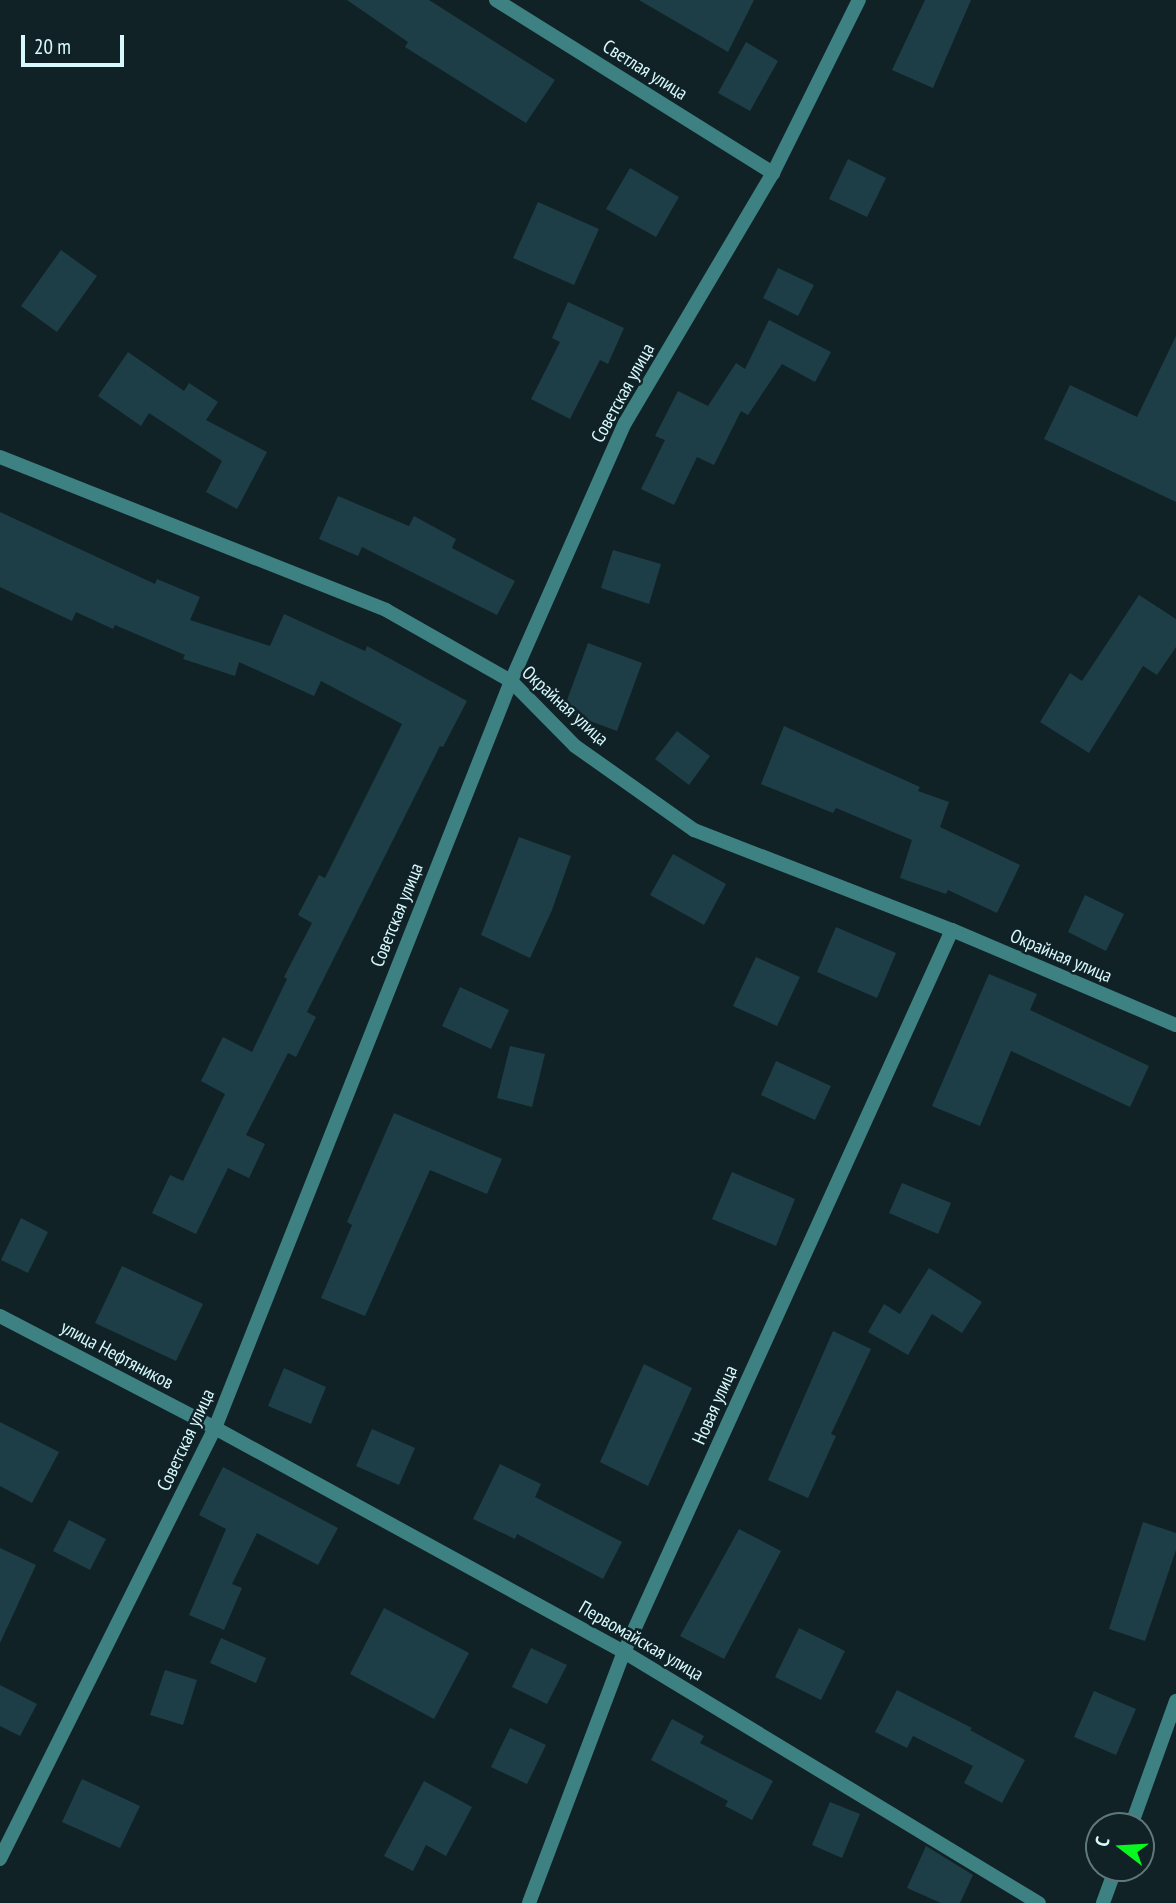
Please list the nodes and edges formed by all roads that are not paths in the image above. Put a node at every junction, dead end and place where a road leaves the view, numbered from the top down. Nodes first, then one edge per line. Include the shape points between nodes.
1 (496, 0) edge
2 (859, 0) edge
3 (773, 173) junction
4 (0, 457) edge
5 (511, 681) junction
6 (952, 930) junction
7 (1176, 1025) edge
8 (0, 1316) edge
9 (215, 1428) junction
10 (624, 1652) junction
11 (1176, 1702) edge
12 (1136, 1812) edge
13 (0, 1859) edge
14 (1111, 1882) edge
15 (529, 1903) edge
16 (1039, 1903) edge
17 (1103, 1903) edge

1 - 3 street, Светлая улица
2 - 3 street, Советская улица
3 - 5 street, Советская улица via 625,423
4 - 5 street, Окрайная улица via 386,610
5 - 6 street, Окрайная улица via 575,746 694,830
5 - 9 street, Советская улица
6 - 7 street, Окрайная улица
6 - 10 street, Новая улица
8 - 9 street, улица Нефтяников
9 - 10 street, Первомайская улица
9 - 13 street, Советская улица
10 - 15 street, Новая улица
10 - 16 street, Первомайская улица
11 - 12 street
14 - 17 street

